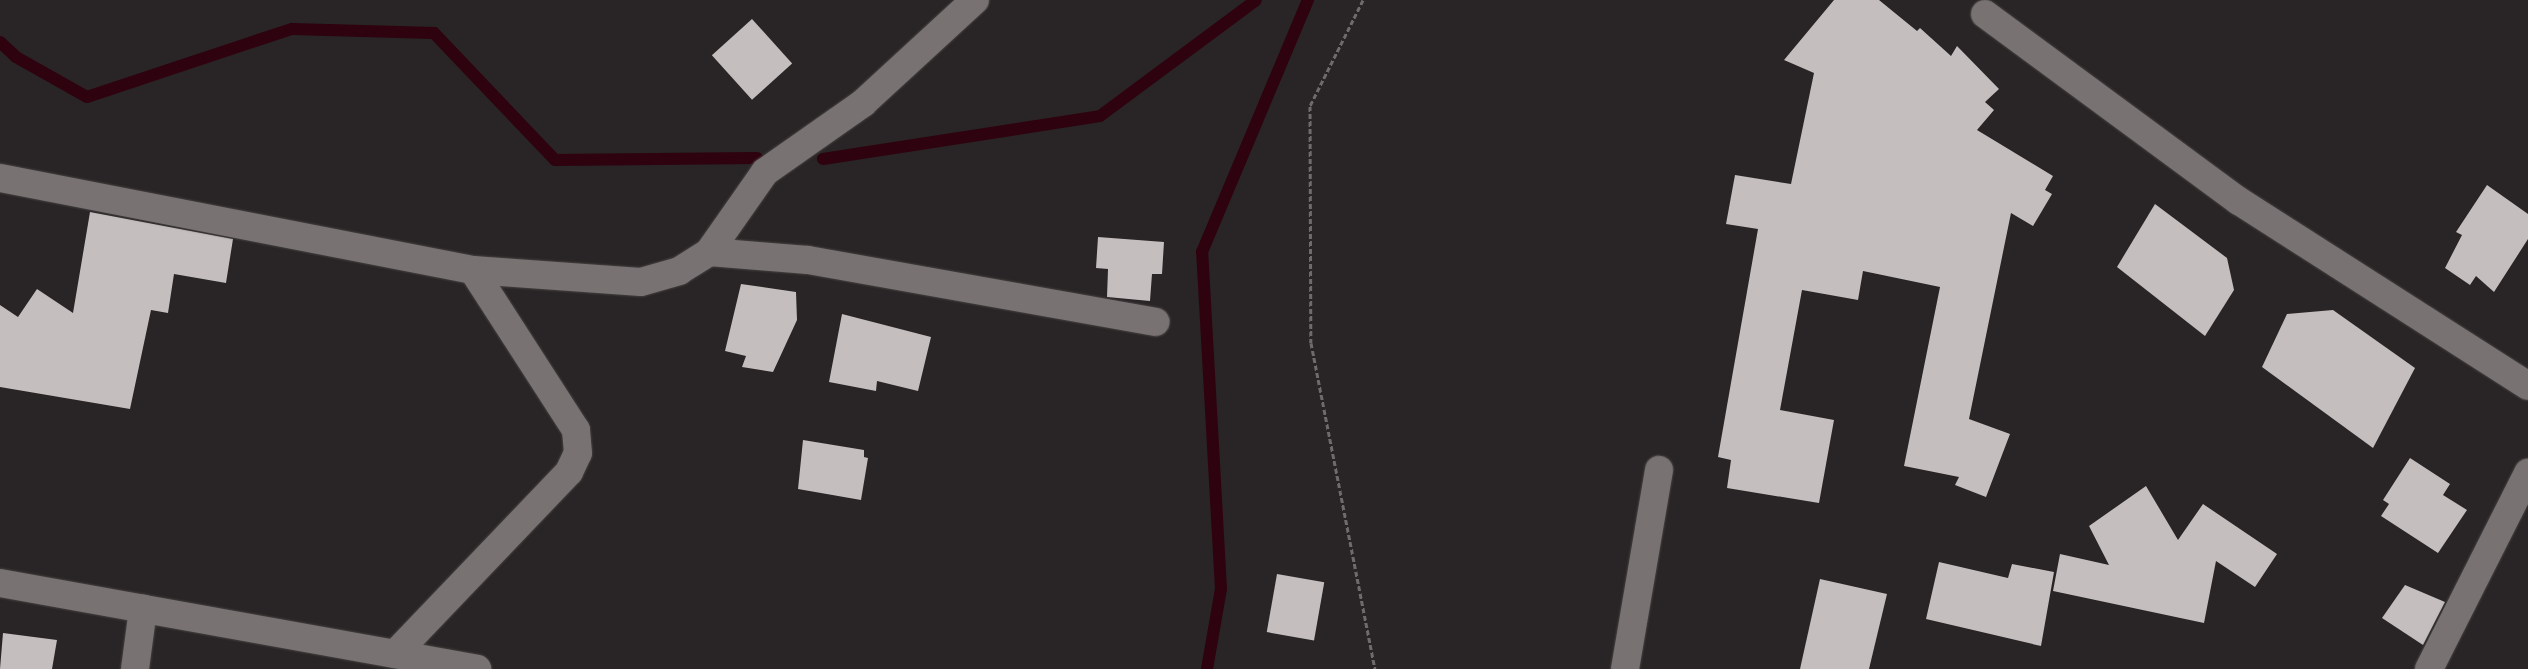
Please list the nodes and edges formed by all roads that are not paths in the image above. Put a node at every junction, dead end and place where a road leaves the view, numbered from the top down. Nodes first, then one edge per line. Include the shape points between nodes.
1 (975, 0) edge
2 (1984, 14) dead end
3 (0, 178) edge
4 (709, 252) junction
5 (473, 270) junction
6 (1156, 322) dead end
7 (2528, 386) edge
8 (1658, 470) dead end
9 (2528, 472) edge
10 (0, 583) edge
11 (143, 609) junction
12 (394, 654) junction
13 (135, 669) edge
14 (477, 669) edge
15 (1625, 669) edge
16 (2429, 669) edge

1 - 4 street via 863,103 765,172
2 - 7 street via 2239,201
3 - 5 street
4 - 5 street via 679,270 642,282
4 - 6 street via 808,260
5 - 12 street via 576,430 578,453 569,472
8 - 15 street
9 - 16 street
10 - 11 street
11 - 12 street
11 - 13 street
12 - 14 street

